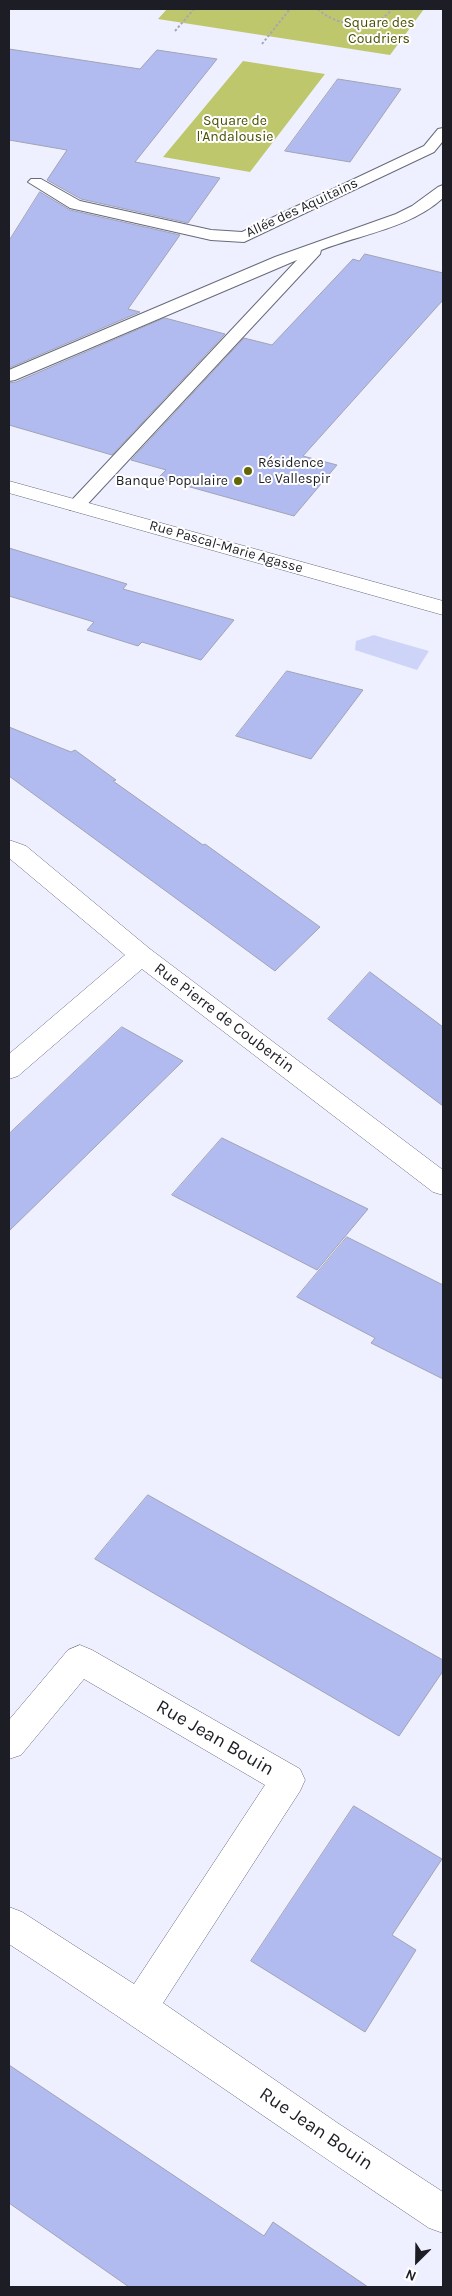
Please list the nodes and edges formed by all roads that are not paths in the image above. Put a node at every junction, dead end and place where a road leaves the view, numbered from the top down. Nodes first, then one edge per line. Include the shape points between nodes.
1 (443, 132) edge
2 (36, 182) dead end
3 (443, 190) edge
4 (422, 206) junction
5 (443, 213) edge
6 (320, 244) junction
7 (9, 376) edge
8 (9, 487) edge
9 (76, 506) junction
10 (443, 608) edge
11 (9, 848) edge
12 (141, 955) junction
13 (9, 1069) edge
14 (443, 1185) edge
15 (9, 1744) edge
16 (9, 1924) edge
17 (140, 2008) junction
18 (443, 2214) edge

1 - 2 lane, Allée des Aquitains via 429,149 244,237 211,235 75,206
3 - 4 lane
4 - 5 lane
4 - 6 lane via 406,215
6 - 7 lane
6 - 9 lane
8 - 9 street, Rue Pascal-Marie Agasse
9 - 10 street, Rue Pascal-Marie Agasse
11 - 12 street, Rue Pierre de Coubertin
12 - 13 street
12 - 14 street, Rue Pierre de Coubertin
15 - 17 street, Rue Jean Bouin via 80,1660 288,1780
16 - 17 street, Rue Jean Bouin
17 - 18 street, Rue Jean Bouin

